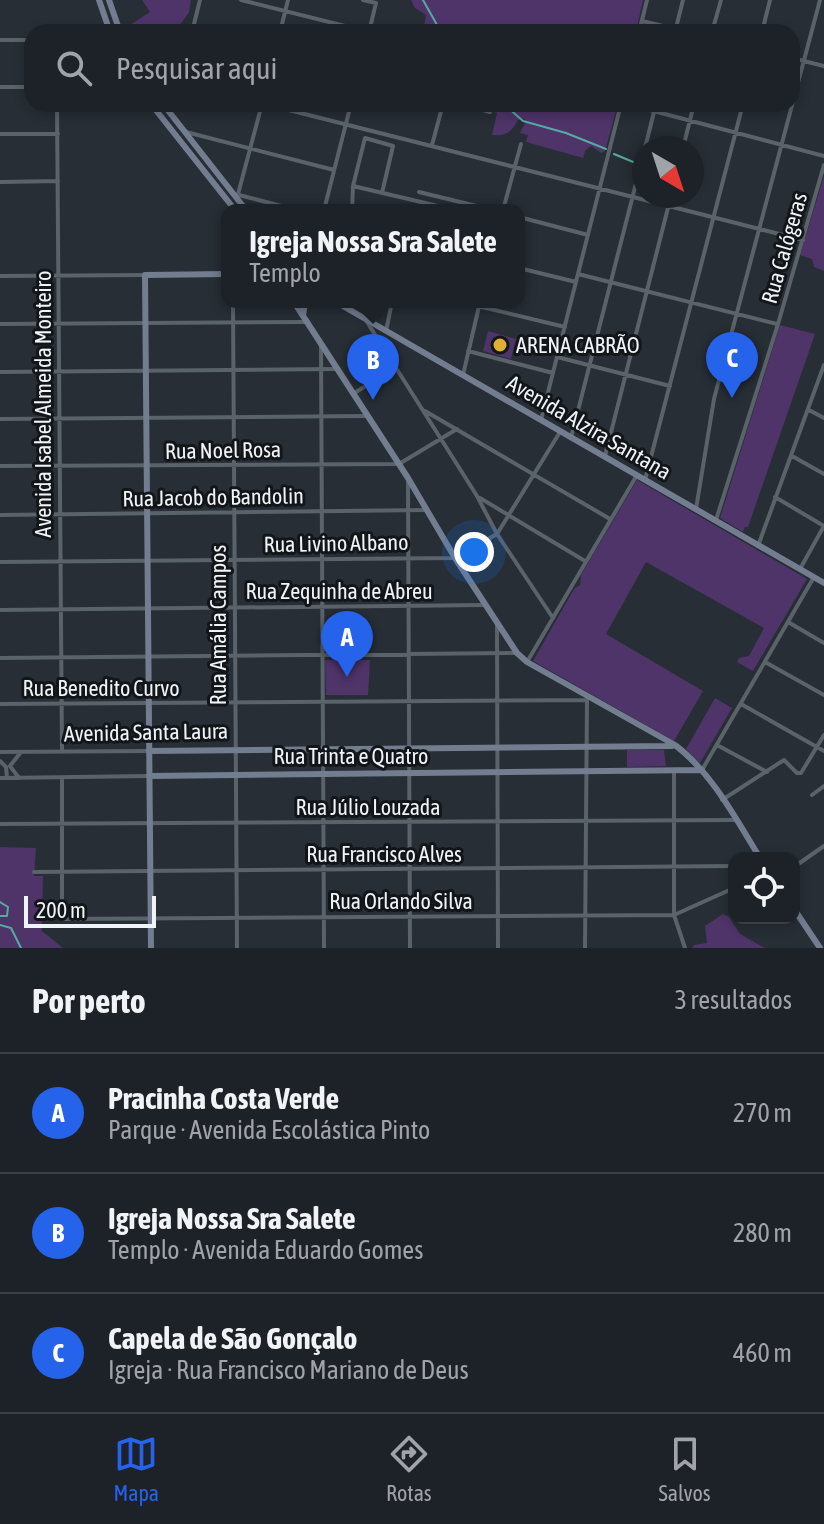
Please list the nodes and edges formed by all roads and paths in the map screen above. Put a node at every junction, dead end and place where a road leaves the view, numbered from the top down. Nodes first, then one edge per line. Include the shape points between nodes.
1 (99, 0) edge
2 (200, 0) edge
3 (241, 0) edge
4 (288, 0) edge
5 (363, 0) edge
6 (647, 0) edge
7 (683, 0) edge
8 (721, 0) edge
9 (770, 0) edge
10 (820, 0) edge
11 (109, 1) edge
12 (376, 1) edge
13 (286, 11) junction
14 (642, 21) junction
15 (107, 24) edge
16 (117, 24) edge
17 (194, 24) edge
18 (282, 24) edge
19 (337, 24) edge
20 (371, 24) edge
21 (641, 24) edge
22 (653, 24) edge
23 (677, 24) edge
24 (714, 24) edge
25 (764, 24) edge
26 (0, 40) edge
27 (24, 40) edge
28 (800, 60) edge
29 (804, 61) junction
30 (824, 66) edge
31 (800, 76) edge
32 (0, 87) edge
33 (24, 87) edge
34 (57, 112) edge
35 (157, 112) edge
36 (169, 112) edge
37 (172, 112) edge
38 (262, 112) edge
39 (297, 112) edge
40 (349, 112) edge
41 (441, 112) edge
42 (619, 112) edge
43 (655, 112) edge
44 (659, 112) edge
45 (692, 112) edge
46 (741, 112) edge
47 (790, 112) edge
48 (171, 115) junction
49 (690, 120) junction
50 (346, 124) junction
51 (184, 132) junction
52 (736, 133) junction
53 (0, 134) edge
54 (58, 134) junction
55 (648, 136) edge
56 (686, 136) edge
57 (521, 144) dead end
58 (782, 144) junction
59 (432, 145) junction
60 (251, 150) junction
61 (824, 156) edge
62 (824, 165) edge
63 (514, 166) junction
64 (334, 170) junction
65 (58, 181) junction
66 (0, 182) edge
67 (353, 186) junction
68 (599, 188) junction
69 (419, 192) dead end
70 (382, 193) junction
71 (632, 196) joint
72 (238, 197) junction
73 (418, 200) junction
74 (229, 204) edge
75 (242, 204) edge
76 (270, 204) edge
77 (326, 204) edge
78 (352, 204) edge
79 (417, 204) edge
80 (432, 204) edge
81 (468, 204) edge
82 (504, 204) edge
83 (667, 208) edge
84 (680, 208) edge
85 (714, 217) junction
86 (525, 219) edge
87 (758, 229) junction
88 (588, 235) junction
89 (803, 240) junction
90 (525, 269) edge
91 (221, 274) edge
92 (578, 274) junction
93 (145, 275) junction
94 (0, 276) edge
95 (58, 276) junction
96 (576, 282) junction
97 (611, 282) junction
98 (646, 291) junction
99 (691, 302) junction
100 (233, 308) edge
101 (298, 308) edge
102 (305, 308) edge
103 (347, 308) edge
104 (391, 308) edge
105 (478, 308) edge
106 (494, 308) edge
107 (735, 314) junction
108 (305, 319) junction
109 (366, 319) junction
110 (233, 322) junction
111 (145, 323) junction
112 (0, 324) edge
113 (59, 324) junction
114 (778, 324) junction
115 (565, 327) junction
116 (386, 331) junction
117 (321, 344) junction
118 (468, 351) junction
119 (557, 357) junction
120 (590, 366) junction
121 (824, 366) edge
122 (395, 367) junction
123 (337, 369) junction
124 (233, 370) junction
125 (321, 370) junction
126 (59, 371) junction
127 (146, 371) junction
128 (0, 372) edge
129 (553, 373) junction
130 (625, 374) junction
131 (463, 375) junction
132 (670, 386) junction
133 (353, 394) junction
134 (422, 410) junction
135 (809, 410) junction
136 (368, 415) junction
137 (322, 416) junction
138 (234, 417) junction
139 (59, 418) junction
140 (146, 418) junction
141 (824, 418) edge
142 (0, 419) edge
143 (541, 420) junction
144 (457, 429) junction
145 (560, 432) junction
146 (571, 438) junction
147 (440, 439) junction
148 (605, 456) junction
149 (792, 456) junction
150 (320, 464) junction
151 (399, 464) junction
152 (0, 466) edge
153 (235, 466) junction
154 (60, 467) junction
155 (145, 467) junction
156 (534, 474) junction
157 (824, 474) edge
158 (637, 475) junction
159 (408, 478) junction
160 (645, 480) junction
161 (477, 496) junction
162 (775, 497) junction
163 (696, 509) junction
164 (409, 510) junction
165 (427, 510) junction
166 (235, 512) junction
167 (321, 512) junction
168 (146, 514) junction
169 (0, 515) edge
170 (60, 515) junction
171 (510, 516) junction
172 (610, 519) junction
173 (715, 522) junction
174 (824, 526) edge
175 (497, 534) junction
176 (758, 546) junction
177 (409, 557) junction
178 (455, 558) junction
179 (320, 559) junction
180 (235, 560) junction
181 (146, 561) junction
182 (585, 561) junction
183 (0, 562) edge
184 (60, 562) junction
185 (800, 569) junction
186 (814, 577) junction
187 (824, 583) edge
188 (485, 605) junction
189 (236, 607) junction
190 (408, 607) junction
191 (321, 608) junction
192 (147, 609) junction
193 (0, 610) edge
194 (60, 610) junction
195 (553, 618) junction
196 (788, 622) junction
197 (497, 623) junction
198 (824, 643) edge
199 (408, 653) junction
200 (497, 653) junction
201 (517, 653) junction
202 (236, 655) junction
203 (322, 655) junction
204 (147, 656) junction
205 (0, 658) edge
206 (60, 658) junction
207 (527, 662) junction
208 (765, 662) junction
209 (824, 695) edge
210 (587, 699) junction
211 (497, 701) junction
212 (236, 702) junction
213 (410, 702) junction
214 (323, 703) junction
215 (0, 704) edge
216 (60, 704) junction
217 (148, 704) junction
218 (741, 704) junction
219 (824, 735) edge
220 (675, 745) junction
221 (717, 745) junction
222 (586, 747) junction
223 (818, 747) junction
224 (498, 748) junction
225 (324, 749) junction
226 (411, 749) junction
227 (236, 750) junction
228 (62, 751) junction
229 (149, 751) junction
230 (824, 751) edge
231 (0, 752) edge
232 (21, 752) junction
233 (0, 761) edge
234 (8, 766) junction
235 (702, 770) junction
236 (586, 772) junction
237 (674, 772) junction
238 (767, 772) junction
239 (499, 773) junction
240 (236, 774) junction
241 (411, 774) junction
242 (149, 776) junction
243 (324, 776) junction
244 (0, 778) edge
245 (7, 778) junction
246 (19, 778) junction
247 (62, 778) junction
248 (824, 786) edge
249 (812, 795) dead end
250 (722, 800) junction
251 (735, 820) junction
252 (499, 821) junction
253 (586, 821) junction
254 (674, 821) junction
255 (324, 822) junction
256 (150, 823) junction
257 (411, 823) junction
258 (0, 824) edge
259 (63, 824) junction
260 (236, 824) junction
261 (824, 846) edge
262 (756, 852) edge
263 (800, 863) edge
264 (674, 866) junction
265 (728, 866) edge
266 (585, 868) junction
267 (498, 869) junction
268 (324, 870) junction
269 (410, 870) junction
270 (237, 871) junction
271 (34, 872) dead end
272 (62, 872) junction
273 (149, 872) junction
274 (728, 891) edge
275 (585, 915) junction
276 (674, 915) junction
277 (412, 916) junction
278 (498, 916) junction
279 (237, 917) junction
280 (324, 917) junction
281 (800, 918) edge
282 (151, 919) junction
283 (151, 948) edge
284 (237, 948) edge
285 (324, 948) edge
286 (410, 948) edge
287 (498, 948) edge
288 (585, 948) edge
289 (685, 948) edge
290 (820, 948) edge

1 - 15 street
2 - 17 street
3 - 13 street
4 - 13 street
5 - 12 street
6 - 14 street
7 - 23 street
8 - 24 street
9 - 25 street
10 - 29 street
11 - 16 street
12 - 20 street
13 - 18 street
13 - 19 street
14 - 21 street
14 - 22 street
26 - 27 street
28 - 29 street
29 - 30 street
29 - 31 street
32 - 33 street
34 - 54 street, Avenida Isabel Almeida Monteiro
35 - 74 street
36 - 48 street
37 - 48 street
38 - 60 street
39 - 50 street
40 - 50 street
41 - 59 street
42 - 68 street
43 - 55 street
44 - 49 street
45 - 49 street
46 - 52 street
47 - 58 street
48 - 51 street
49 - 52 street
49 - 56 street
50 - 59 street
50 - 64 street
51 - 60 street
51 - 72 street
52 - 58 street
52 - 85 street
53 - 54 street
54 - 65 street, Avenida Isabel Almeida Monteiro
57 - 63 street
58 - 61 street
58 - 87 street
59 - 63 street
60 - 64 street
60 - 72 street
62 - 89 street, Rua Calógeras
63 - 68 street
63 - 82 street
64 - 77 street
65 - 66 street
65 - 95 street, Avenida Isabel Almeida Monteiro
67 - 70 street
67 - 70 street via 367,138 393,146
67 - 78 street
68 - 71 street
68 - 88 street
69 - 81 street
70 - 73 street
71 - 97 street
72 - 75 street
72 - 76 street
73 - 79 street
73 - 80 street
83 - 98 street
84 - 85 street
85 - 87 street
85 - 99 street
86 - 88 street
87 - 89 street
87 - 107 street
88 - 92 street
89 - 114 street, Rua Calógeras
90 - 96 street
91 - 93 street
92 - 96 street
92 - 97 street
93 - 95 street
93 - 111 street
94 - 95 street
95 - 113 street, Avenida Isabel Almeida Monteiro
96 - 115 street
97 - 98 street
97 - 120 street
98 - 99 street
98 - 130 street
99 - 107 street
99 - 132 street
100 - 110 street, Rua Amália Campos
101 - 108 street
102 - 108 street
103 - 109 street, Avenida Alzira Santana
104 - 116 street
105 - 118 street
106 - 115 street
107 - 114 street
107 - 163 street
108 - 110 street
108 - 117 street
109 - 116 street, Avenida Alzira Santana
109 - 122 street
110 - 111 street
110 - 124 street, Rua Amália Campos
111 - 113 street
111 - 127 street
112 - 113 street
113 - 126 street, Avenida Isabel Almeida Monteiro
114 - 173 street, Rua Calógeras
115 - 119 street
116 - 131 street, Avenida Alzira Santana
117 - 123 street
117 - 125 street
118 - 129 street
118 - 131 street
119 - 120 street
119 - 129 street
120 - 130 street
120 - 146 street
121 - 135 street
122 - 133 street
122 - 134 street
123 - 125 street
123 - 133 street
124 - 125 street
124 - 127 street
124 - 138 street, Rua Amália Campos
125 - 137 street
126 - 127 street
126 - 128 street
126 - 139 street, Avenida Isabel Almeida Monteiro
127 - 140 street
129 - 143 street
130 - 132 street
130 - 148 street
131 - 143 street, Avenida Alzira Santana
132 - 160 street
133 - 136 street
134 - 144 street
134 - 147 street
135 - 141 street
135 - 149 street
136 - 137 street
136 - 151 street
137 - 138 street
137 - 150 street
138 - 140 street
138 - 153 street, Rua Amália Campos
139 - 140 street
139 - 142 street
139 - 154 street, Avenida Isabel Almeida Monteiro
140 - 155 street
143 - 145 street, Avenida Alzira Santana
144 - 147 street
144 - 156 street
145 - 146 street, Avenida Alzira Santana
145 - 156 street
146 - 148 street, Avenida Alzira Santana
147 - 151 street
147 - 161 street
148 - 158 street, Avenida Alzira Santana
149 - 157 street
149 - 162 street
150 - 151 street, Rua Noel Rosa
150 - 153 street, Rua Noel Rosa
150 - 167 street
151 - 159 street
152 - 154 street, Rua Noel Rosa
153 - 155 street, Rua Noel Rosa
153 - 166 street, Rua Amália Campos
154 - 155 street, Rua Noel Rosa
154 - 170 street, Avenida Isabel Almeida Monteiro
155 - 168 street
156 - 171 street
156 - 172 street
158 - 160 street, Avenida Alzira Santana
158 - 172 street
159 - 164 street
159 - 165 street
160 - 163 street, Avenida Alzira Santana
161 - 171 street
161 - 175 street
162 - 174 street
162 - 176 street
163 - 173 street, Avenida Alzira Santana
164 - 165 street, Rua Jacob do Bandolin
164 - 167 street, Rua Jacob do Bandolin
164 - 177 street
165 - 178 street
166 - 167 street, Rua Jacob do Bandolin
166 - 168 street, Rua Jacob do Bandolin
166 - 180 street, Rua Amália Campos
167 - 179 street
168 - 170 street, Rua Jacob do Bandolin
168 - 181 street
169 - 170 street, Rua Jacob do Bandolin
170 - 184 street, Avenida Isabel Almeida Monteiro
171 - 175 street
171 - 182 street
172 - 182 street
173 - 176 street, Avenida Alzira Santana
174 - 185 street
175 - 178 street
175 - 195 street
176 - 185 street, Avenida Alzira Santana
177 - 178 street, Rua Livino Albano
177 - 179 street, Rua Livino Albano
177 - 190 street
178 - 188 street
179 - 180 street, Rua Livino Albano
179 - 191 street
180 - 181 street, Rua Livino Albano
180 - 189 street, Rua Amália Campos
181 - 184 street, Rua Livino Albano
181 - 192 street
182 - 195 street
183 - 184 street, Rua Livino Albano
184 - 194 street, Avenida Isabel Almeida Monteiro
185 - 186 street, Avenida Alzira Santana
186 - 187 street, Avenida Alzira Santana
186 - 196 street
188 - 190 street, Rua Zequinha de Abreu
188 - 197 street
189 - 191 street, Rua Zequinha de Abreu
189 - 192 street, Rua Zequinha de Abreu
189 - 202 street, Rua Amália Campos
190 - 191 street, Rua Zequinha de Abreu
190 - 199 street
191 - 203 street
192 - 194 street, Rua Zequinha de Abreu
192 - 204 street
193 - 194 street, Rua Zequinha de Abreu
194 - 206 street, Avenida Isabel Almeida Monteiro
195 - 207 street
196 - 198 street
196 - 208 street
197 - 200 street
197 - 201 street
199 - 200 street
199 - 203 street
199 - 213 street
200 - 201 street
200 - 211 street
201 - 207 street
202 - 203 street
202 - 204 street
202 - 212 street, Rua Amália Campos
203 - 214 street
204 - 206 street
204 - 217 street
205 - 206 street
206 - 216 street, Avenida Isabel Almeida Monteiro
207 - 210 street
208 - 209 street
208 - 218 street
210 - 211 street, Rua Benedito Curvo
210 - 220 street
210 - 222 street
211 - 213 street, Rua Benedito Curvo
211 - 224 street
212 - 214 street, Rua Benedito Curvo
212 - 217 street, Rua Benedito Curvo
212 - 227 street, Rua Amália Campos
213 - 214 street, Rua Benedito Curvo
213 - 226 street
214 - 225 street
215 - 216 street, Rua Benedito Curvo
216 - 217 street, Rua Benedito Curvo
216 - 228 street, Avenida Isabel Almeida Monteiro
217 - 229 street
218 - 221 street
218 - 223 street
219 - 223 street
220 - 222 street, Avenida Santa Laura
220 - 235 street
221 - 235 street
221 - 238 street
222 - 224 street, Avenida Santa Laura
222 - 236 street
223 - 230 street
223 - 238 street via 801,773 784,760
224 - 226 street, Avenida Santa Laura
224 - 239 street
225 - 226 street, Avenida Santa Laura
225 - 227 street, Avenida Santa Laura
225 - 243 street
226 - 241 street
227 - 229 street, Avenida Santa Laura
227 - 240 street, Rua Amália Campos
228 - 229 street, Avenida Santa Laura
228 - 232 street, Avenida Santa Laura
229 - 242 street
231 - 232 street, Avenida Santa Laura
232 - 234 street
233 - 234 street
234 - 245 street
234 - 246 street
235 - 237 street, Rua Trinta e Quatro
235 - 250 street
236 - 237 street, Rua Trinta e Quatro
236 - 239 street, Rua Trinta e Quatro
236 - 253 street
237 - 254 street
238 - 250 street
239 - 241 street, Rua Trinta e Quatro
239 - 252 street
240 - 242 street, Rua Trinta e Quatro
240 - 243 street, Rua Trinta e Quatro
240 - 260 street, Rua Amália Campos
241 - 243 street, Rua Trinta e Quatro
241 - 257 street
242 - 247 street, Rua Trinta e Quatro
242 - 256 street
243 - 255 street
244 - 245 street, Rua Trinta e Quatro
245 - 246 street, Rua Trinta e Quatro
246 - 247 street, Rua Trinta e Quatro
247 - 259 street
248 - 249 street
250 - 251 street
251 - 254 street, Rua Júlio Louzada
251 - 262 street
252 - 253 street, Rua Júlio Louzada
252 - 257 street, Rua Júlio Louzada
252 - 267 street
253 - 254 street, Rua Júlio Louzada
253 - 266 street
254 - 264 street
255 - 257 street, Rua Júlio Louzada
255 - 260 street, Rua Júlio Louzada
255 - 268 street
256 - 259 street, Rua Júlio Louzada
256 - 260 street, Rua Júlio Louzada
256 - 273 street
257 - 269 street
258 - 259 street, Rua Júlio Louzada
259 - 272 street
260 - 270 street, Rua Amália Campos
261 - 263 street
264 - 265 street, Rua Francisco Alves
264 - 266 street, Rua Francisco Alves
264 - 276 street
266 - 267 street, Rua Francisco Alves
266 - 275 street
267 - 269 street, Rua Francisco Alves
267 - 278 street
268 - 269 street, Rua Francisco Alves
268 - 270 street, Rua Francisco Alves
268 - 280 street
269 - 277 street
270 - 273 street, Rua Francisco Alves
270 - 279 street, Rua Amália Campos
271 - 272 street, Rua Francisco Alves
272 - 273 street, Rua Francisco Alves
272 - 282 street, Rua Orlando Silva via 62,919
273 - 282 street
274 - 276 street, Rua Orlando Silva
275 - 276 street, Rua Orlando Silva
275 - 278 street, Rua Orlando Silva
275 - 288 street
276 - 289 street
277 - 278 street, Rua Orlando Silva
277 - 280 street, Rua Orlando Silva
277 - 286 street
278 - 287 street
279 - 280 street, Rua Orlando Silva
279 - 282 street, Rua Orlando Silva
279 - 284 street, Rua Amália Campos
280 - 285 street
281 - 290 street
282 - 283 street

